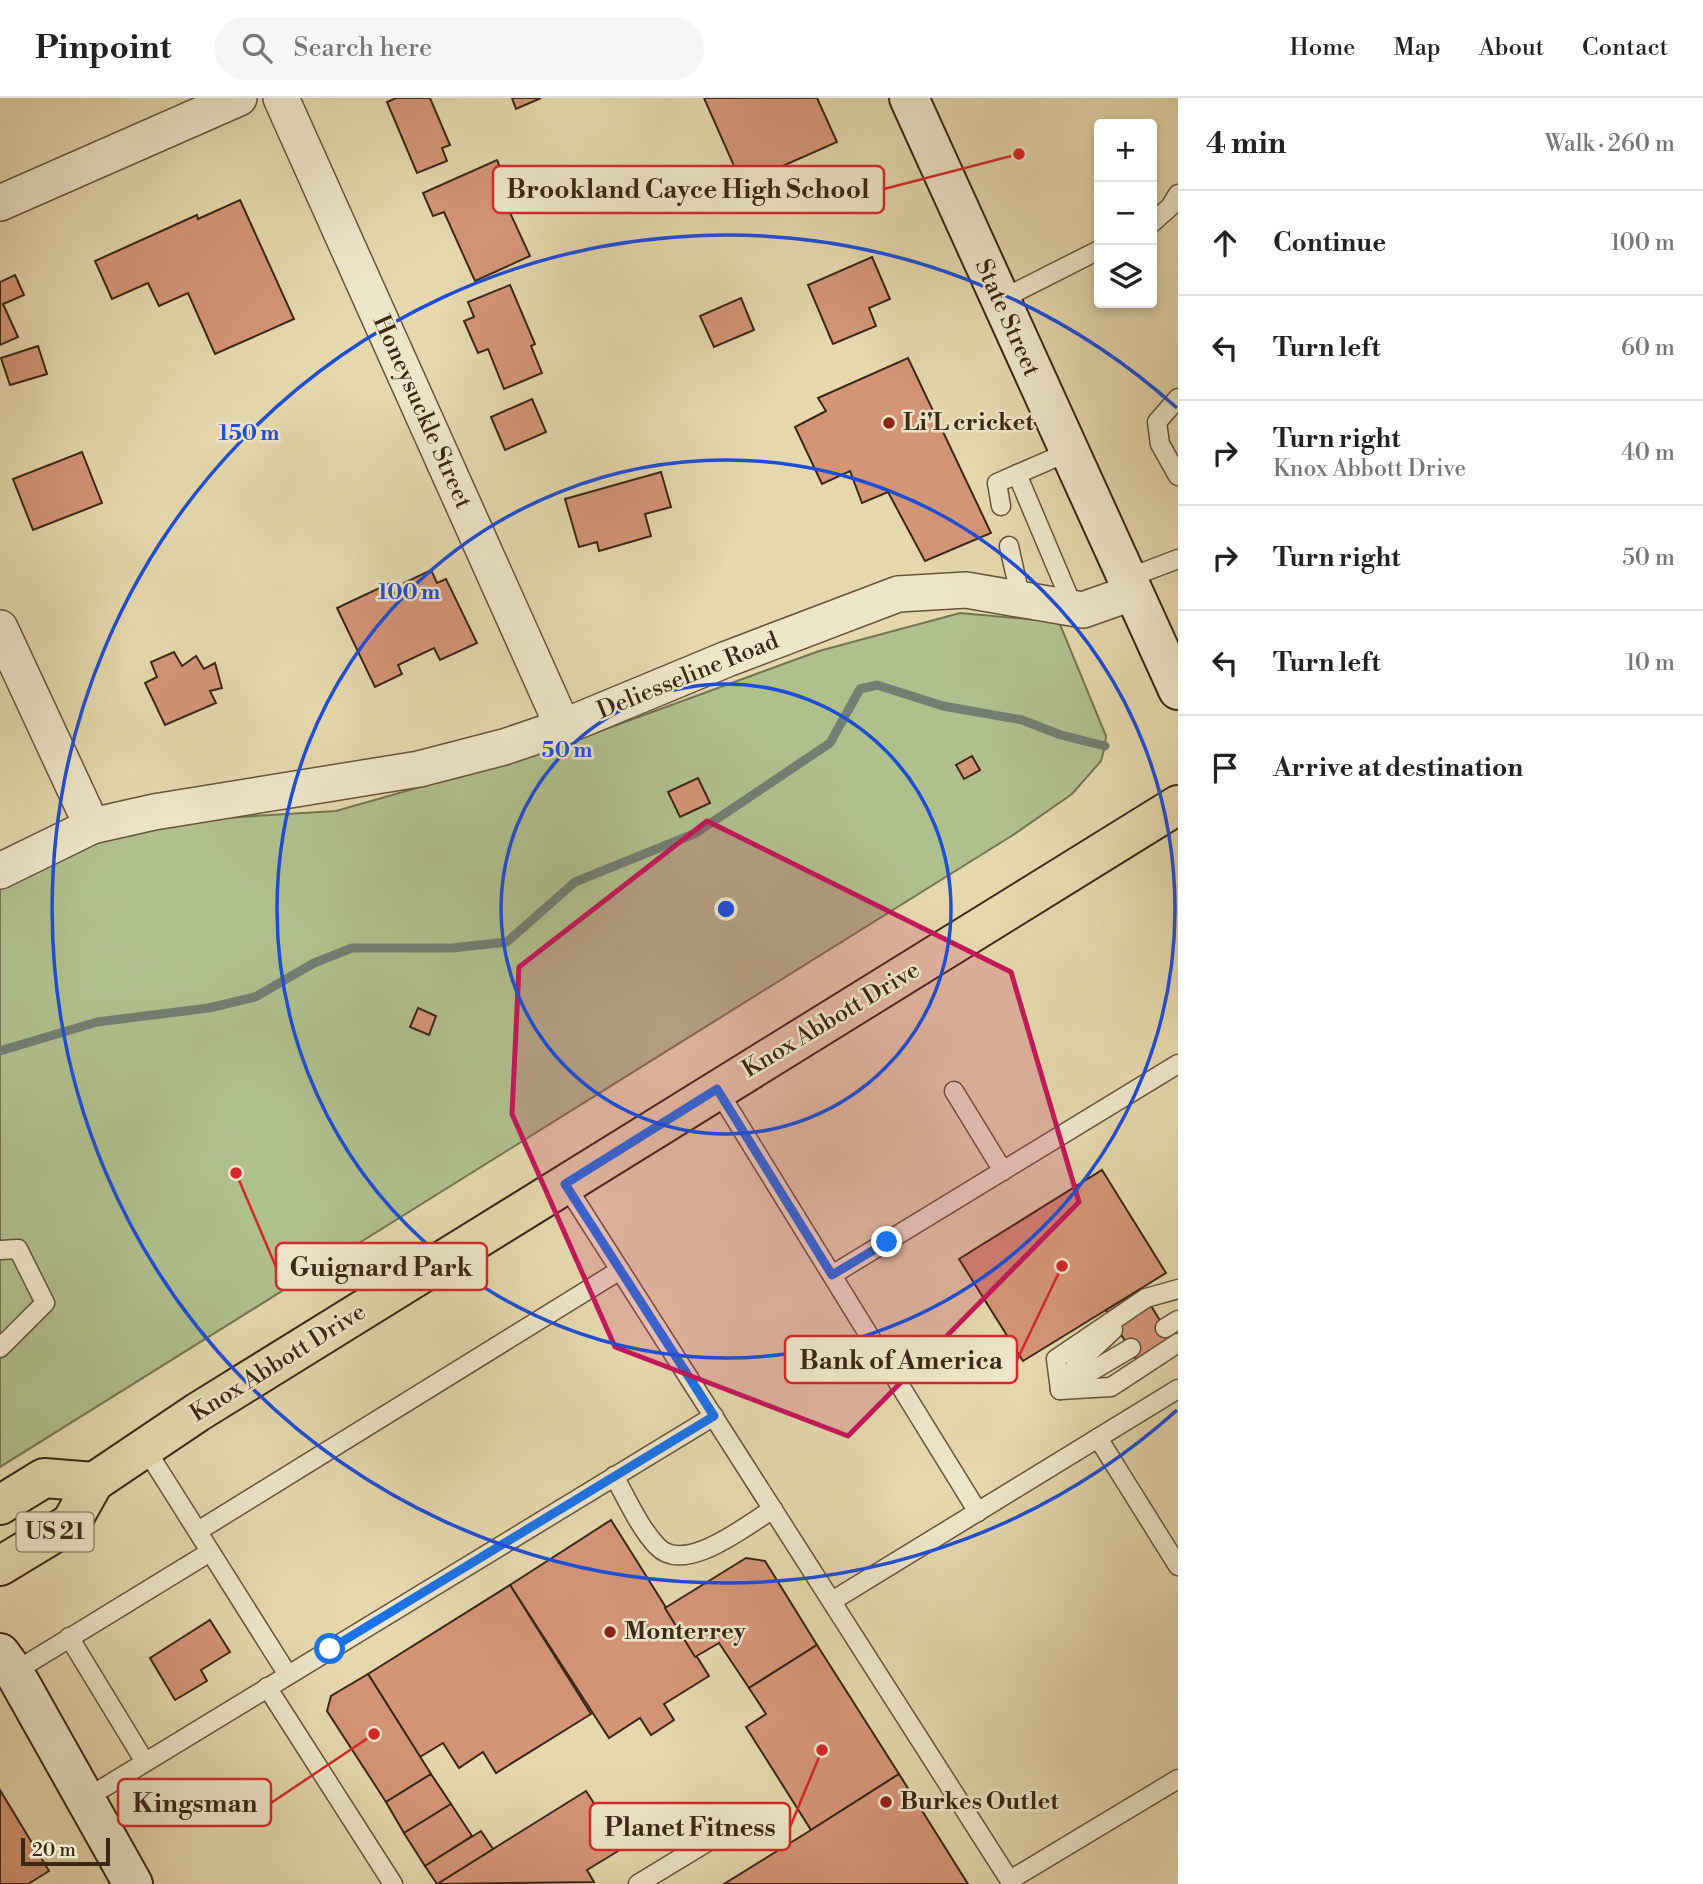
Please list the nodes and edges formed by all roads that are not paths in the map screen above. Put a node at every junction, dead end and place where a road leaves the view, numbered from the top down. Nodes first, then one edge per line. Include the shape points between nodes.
1 (239, 98) edge
2 (281, 98) edge
3 (909, 98) edge
4 (1178, 194) edge
5 (0, 203) edge
6 (1157, 219) edge
7 (1094, 253) edge
8 (999, 301) junction
9 (1178, 398) edge
10 (1068, 452) junction
11 (1017, 474) junction
12 (1178, 476) edge
13 (1001, 506) dead end
14 (1009, 546) dead end
15 (1178, 559) edge
16 (1131, 585) junction
17 (1021, 600) junction
18 (1074, 609) junction
19 (0, 628) edge
20 (1178, 690) edge
21 (563, 727) junction
22 (1178, 805) edge
23 (92, 826) junction
24 (0, 871) edge
25 (1178, 1064) edge
26 (717, 1089) junction
27 (954, 1091) dead end
28 (1003, 1171) junction
29 (565, 1184) junction
30 (0, 1250) edge
31 (620, 1270) junction
32 (832, 1275) junction
33 (1178, 1289) edge
34 (1178, 1295) edge
35 (1178, 1343) edge
36 (0, 1348) edge
37 (1131, 1348) dead end
38 (1178, 1389) edge
39 (1060, 1390) junction
40 (714, 1416) junction
41 (1098, 1438) junction
42 (145, 1448) junction
43 (614, 1476) junction
44 (94, 1482) junction
45 (0, 1505) edge
46 (773, 1509) junction
47 (978, 1512) junction
48 (198, 1531) junction
49 (210, 1552) junction
50 (0, 1566) edge
51 (1178, 1566) edge
52 (832, 1601) junction
53 (69, 1637) junction
54 (7, 1663) edge
55 (288, 1675) junction
56 (267, 1687) junction
57 (145, 1762) junction
58 (1178, 1780) edge
59 (85, 1799) junction
60 (727, 1830) dead end
61 (1011, 1882) edge
62 (133, 1884) edge
63 (393, 1884) edge
64 (638, 1884) edge

1 - 5 street
2 - 21 street, Honeysuckle Street
3 - 8 main road, State Street
4 - 6 lane
7 - 8 lane
8 - 10 main road, State Street
9 - 12 lane via 1157,422 1160,444
10 - 11 lane
10 - 16 main road, State Street
11 - 13 lane via 997,483
11 - 18 lane
14 - 17 lane
15 - 16 lane
16 - 18 street, Deliesseline Road via 1083,610
16 - 20 main road, State Street
17 - 18 street, Deliesseline Road
17 - 21 street, Deliesseline Road via 966,590 898,594
19 - 23 street
21 - 23 street, Deliesseline Road via 419,769
22 - 26 main road, Knox Abbott Drive / US 21
23 - 24 street, Deliesseline Road
25 - 28 lane
26 - 29 main road, Knox Abbott Drive / US 21
26 - 32 lane
27 - 28 lane
28 - 32 lane
29 - 31 lane
29 - 42 main road, Knox Abbott Drive / US 21
30 - 36 lane via 18,1249 45,1303
31 - 40 lane
31 - 48 lane
32 - 47 lane
33 - 39 lane via 1146,1298 1056,1359
34 - 39 lane via 1117,1326 1077,1364
35 - 39 lane via 1111,1387
37 - 39 lane
38 - 41 lane
40 - 43 lane
40 - 46 lane
41 - 47 lane
41 - 51 lane
42 - 44 main road, Knox Abbott Drive / US 21
42 - 48 lane
43 - 46 lane via 652,1540 673,1555 705,1551
43 - 55 lane
44 - 45 main road, US 21 via 44,1478
44 - 50 main road, Knox Abbott Drive / US 21 via 71,1523
46 - 52 lane
47 - 52 lane
48 - 49 lane
49 - 53 lane
49 - 55 lane
52 - 61 lane
53 - 54 lane
53 - 57 lane
54 - 59 main road
55 - 56 lane
56 - 57 lane
56 - 63 lane
57 - 59 lane
58 - 61 lane
59 - 62 main road
60 - 64 lane

